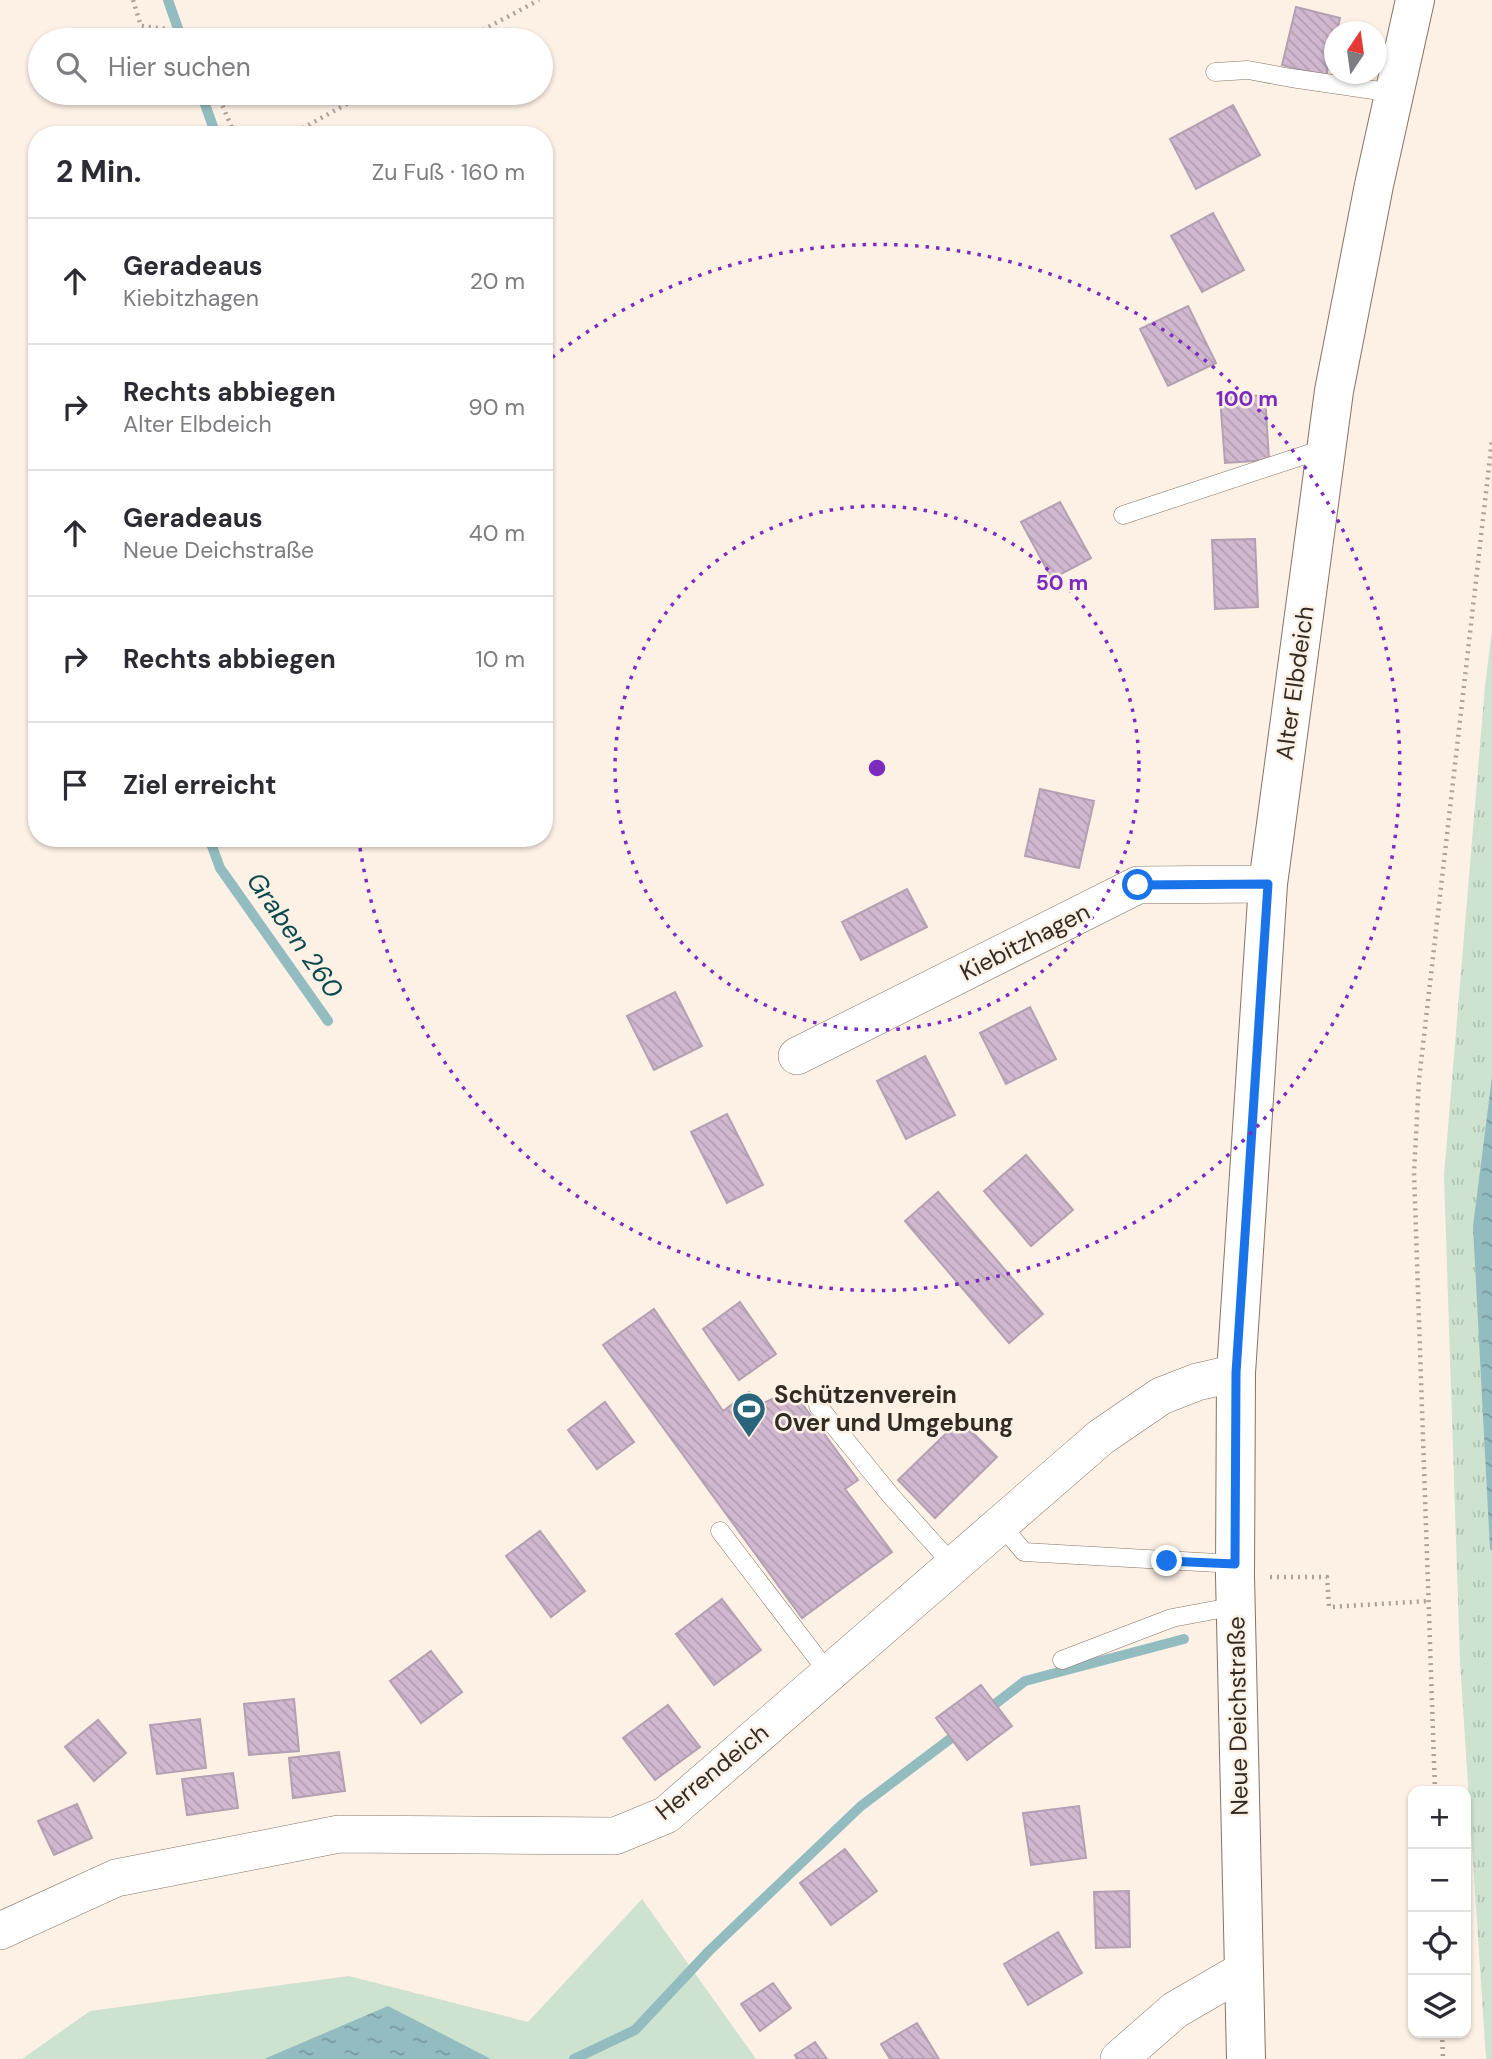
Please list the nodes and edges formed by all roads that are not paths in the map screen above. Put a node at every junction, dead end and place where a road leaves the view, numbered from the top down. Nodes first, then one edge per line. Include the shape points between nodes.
1 (1415, 0) edge
2 (1215, 72) dead end
3 (1394, 93) junction
4 (1326, 448) junction
5 (1123, 515) dead end
6 (1268, 884) junction
7 (797, 1056) dead end
8 (1236, 1373) junction
9 (818, 1406) dead end
10 (1001, 1525) junction
11 (720, 1531) dead end
12 (954, 1566) junction
13 (1235, 1582) junction
14 (1062, 1660) dead end
15 (830, 1675) junction
16 (0, 1931) edge
17 (1244, 1970) junction
18 (1119, 2059) edge
19 (1246, 2059) edge

1 - 3 street, Alter Elbdeich
2 - 3 lane via 1248,70
3 - 4 street, Alter Elbdeich
4 - 5 lane
4 - 6 street, Alter Elbdeich
6 - 7 street, Kiebitzhagen via 1138,885
6 - 8 street, Alter Elbdeich
8 - 10 street, Herrendeich via 1161,1396 1101,1437
8 - 13 street, Neue Deichstraße
9 - 12 lane
10 - 12 street, Herrendeich
10 - 13 lane via 1024,1552
11 - 15 lane
12 - 15 street, Herrendeich
13 - 14 lane via 1172,1618
13 - 17 street, Neue Deichstraße
15 - 16 street, Herrendeich via 666,1815 615,1836 339,1834 116,1878
17 - 18 street via 1175,2010
17 - 19 street, Neue Deichstraße

